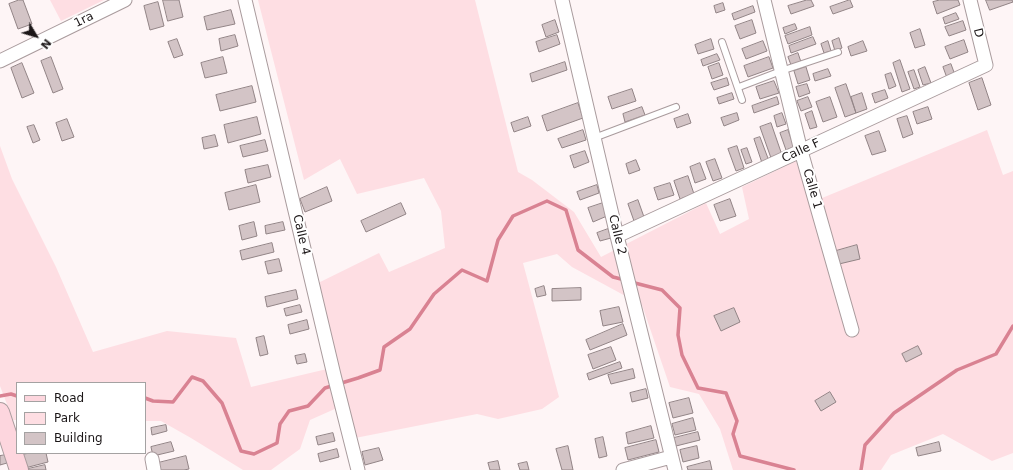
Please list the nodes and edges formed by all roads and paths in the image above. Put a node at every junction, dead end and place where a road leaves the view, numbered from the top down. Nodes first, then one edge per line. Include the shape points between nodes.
1 (126, 0) edge
2 (245, 0) edge
3 (562, 0) edge
4 (764, 0) edge
5 (970, 0) edge
6 (722, 42) dead end
7 (838, 52) dead end
8 (0, 61) edge
9 (986, 65) joint
10 (781, 71) junction
11 (739, 87) junction
12 (742, 100) dead end
13 (676, 107) dead end
14 (594, 138) junction
15 (801, 151) junction
16 (617, 236) junction
17 (852, 330) dead end
18 (0, 413) edge
19 (673, 464) edge
20 (19, 470) edge
21 (358, 470) edge
22 (624, 470) edge

1 - 8 street, 1ra
2 - 21 street, Calle 4
3 - 14 street, Calle 2
4 - 10 street, Calle 1
5 - 9 street, D
6 - 11 lane
7 - 10 lane
9 - 15 street, Calle F
10 - 11 lane
10 - 15 street, Calle 1
11 - 12 lane
13 - 14 lane
14 - 16 street, Calle 2
15 - 16 street, Calle F
15 - 17 street, Calle 1
16 - 19 street, Calle 2
18 - 20 street
19 - 22 street

